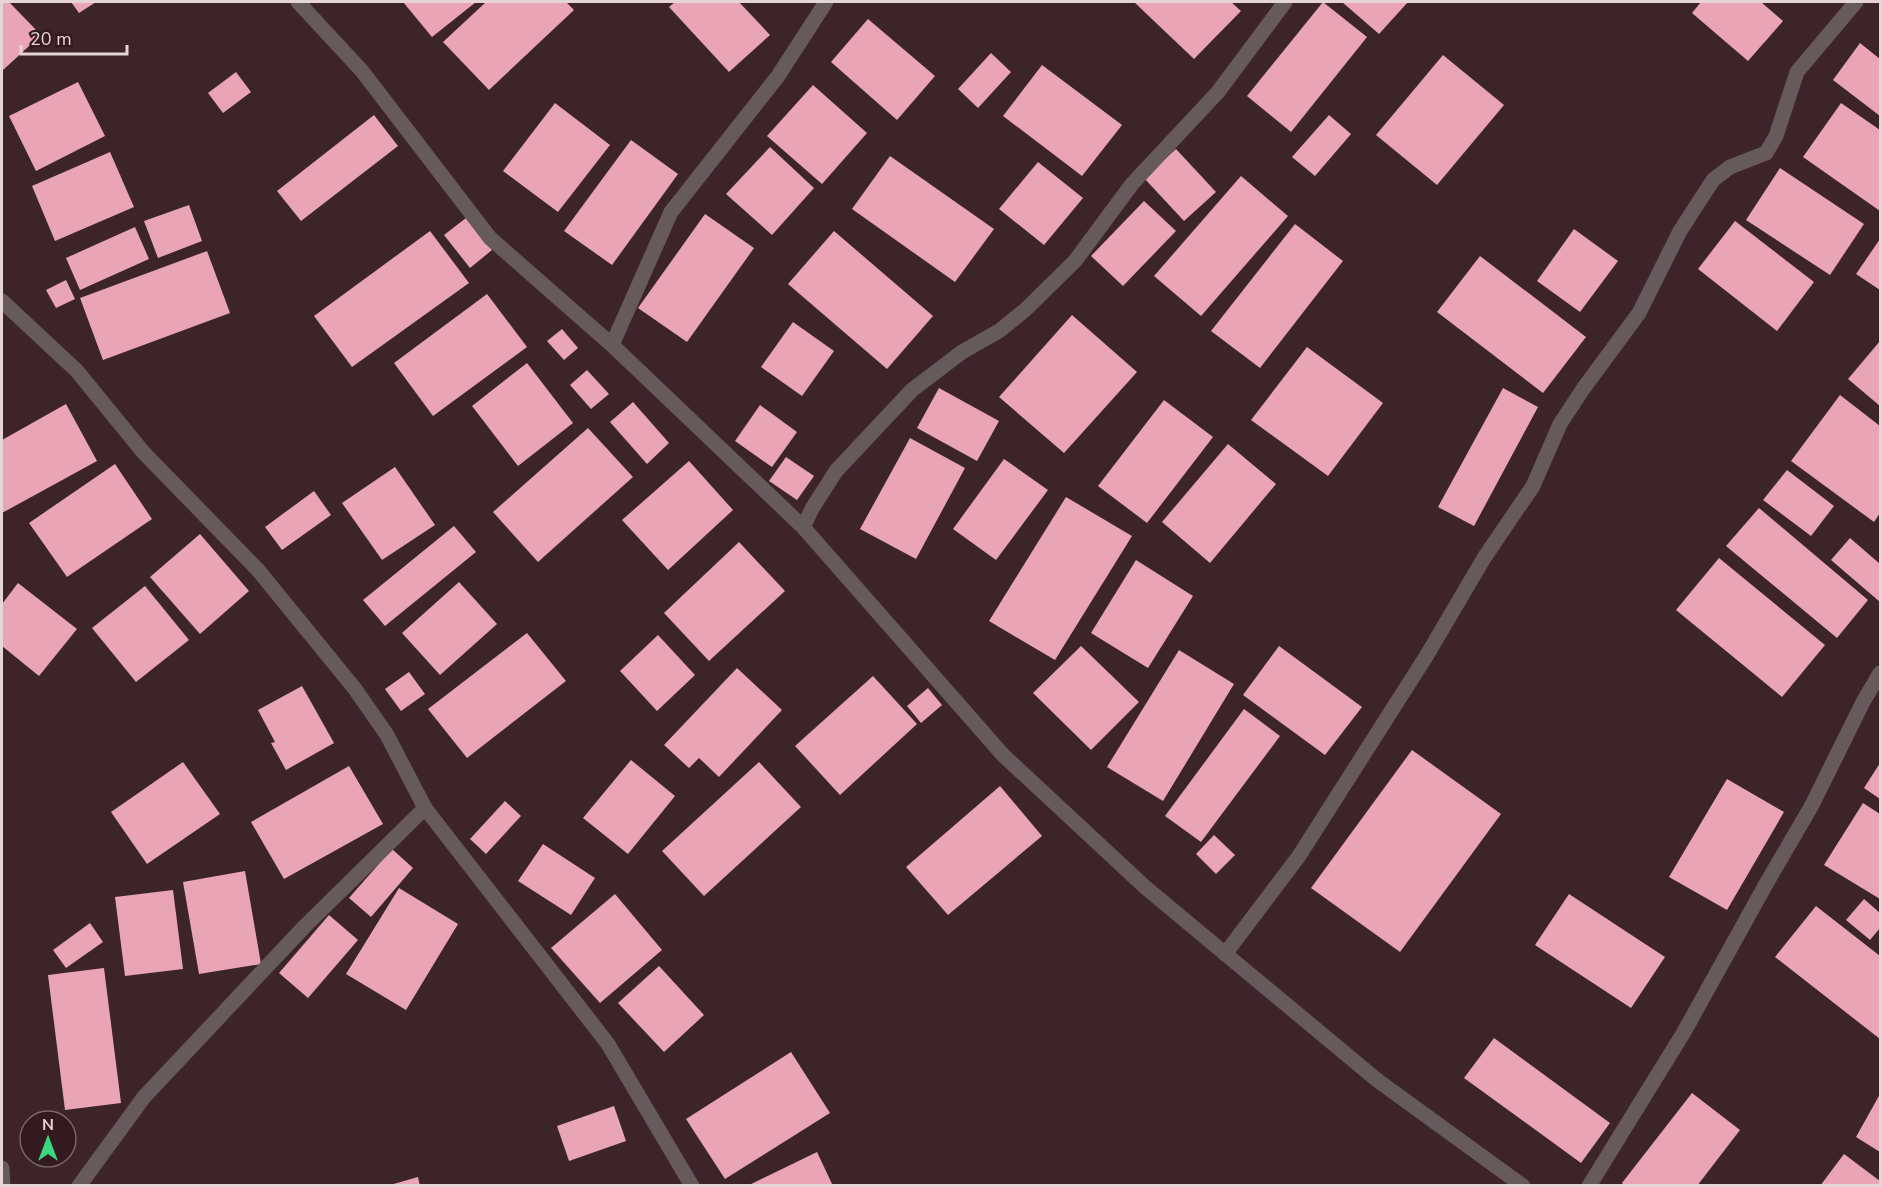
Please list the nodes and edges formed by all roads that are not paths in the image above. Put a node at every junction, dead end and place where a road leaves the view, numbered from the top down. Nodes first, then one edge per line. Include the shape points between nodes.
1 (298, 2) edge
2 (826, 2) edge
3 (1285, 2) edge
4 (1856, 2) edge
5 (2, 301) edge
6 (612, 345) junction
7 (803, 527) junction
8 (1881, 673) edge
9 (425, 808) junction
10 (1226, 954) junction
11 (2, 1168) edge
12 (3, 1185) edge
13 (79, 1185) edge
14 (692, 1185) edge
15 (1523, 1185) edge
16 (1589, 1185) edge

1 - 6 street via 362,71 490,238
2 - 6 street via 778,76 671,212
3 - 7 street via 1218,92 1132,184 1075,261 999,331 962,352 912,390 836,471
4 - 10 street via 1797,72 1776,136 1766,153 1730,167 1713,180 1680,231 1640,313 1560,424 1533,486 1484,558 1427,655 1299,856
5 - 9 street via 77,371 143,452 258,570 355,689 387,735
6 - 7 street
7 - 10 street via 1003,755 1145,886
8 - 16 street via 1812,805 1684,1032
9 - 13 street via 305,926 144,1097
9 - 14 street via 608,1044
10 - 15 street via 1377,1080
11 - 12 street

